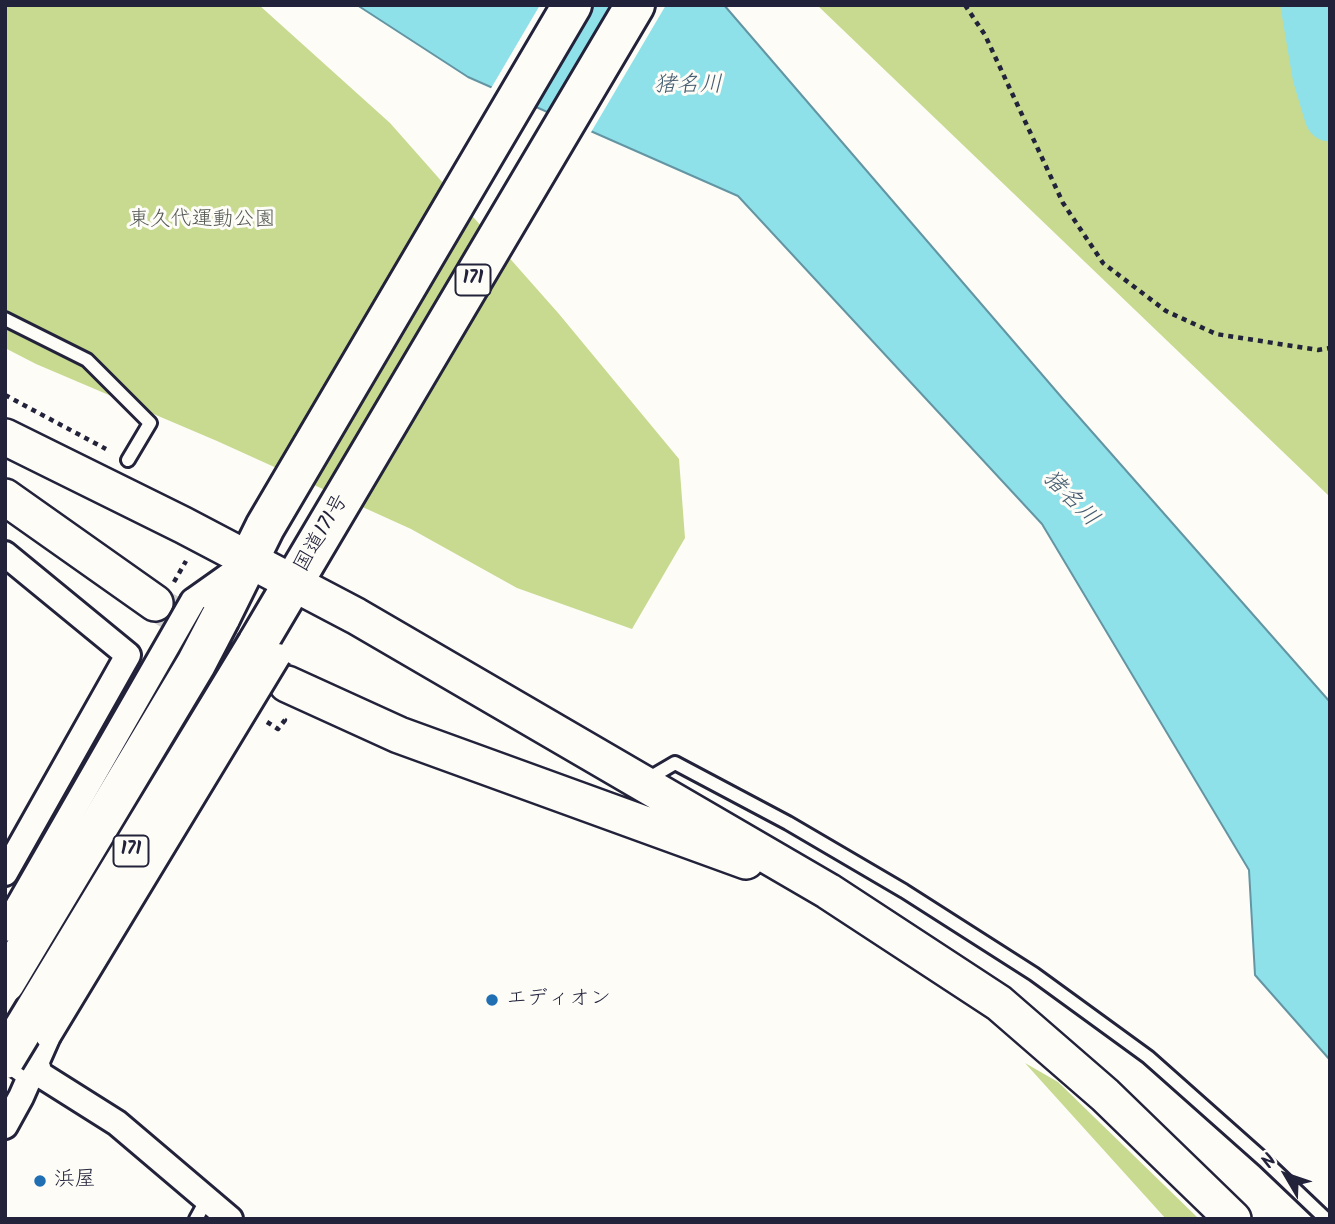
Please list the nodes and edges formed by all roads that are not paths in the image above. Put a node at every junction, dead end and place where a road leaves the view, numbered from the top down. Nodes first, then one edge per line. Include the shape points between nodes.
1 (572, 5) edge
2 (635, 5) edge
3 (5, 319) edge
4 (5, 437) edge
5 (128, 460) dead end
6 (5, 496) edge
7 (257, 544) junction
8 (5, 554) edge
9 (302, 569) junction
10 (155, 603) tunnel mouth
11 (206, 610) junction
12 (274, 674) junction
13 (643, 782) junction
14 (5, 873) edge
15 (828, 891) junction
16 (5, 929) edge
17 (5, 983) edge
18 (15, 1060) edge
19 (5, 1126) edge
20 (201, 1209) edge
21 (230, 1219) edge
22 (1233, 1219) edge
23 (1326, 1219) edge

1 - 7 highway, 171
2 - 9 highway, 国道171号 / 171
3 - 5 lane via 86,360 150,423
4 - 7 street
6 - 10 street
7 - 9 street
7 - 11 highway, 171
8 - 14 street via 128,655
9 - 12 highway, 国道171号 / 171
9 - 13 street via 356,616
11 - 16 street, bridge
11 - 17 highway, 171, bridge via 188,676
12 - 15 street via 399,734
12 - 18 highway, 国道171号 / 171, bridge
12 - 18 street, bridge via 48,1036
13 - 15 street
13 - 23 lane via 675,763 800,829 948,918 1148,1057
15 - 22 street via 999,1003 1105,1095
18 - 19 street
18 - 20 street via 117,1123
20 - 21 street

